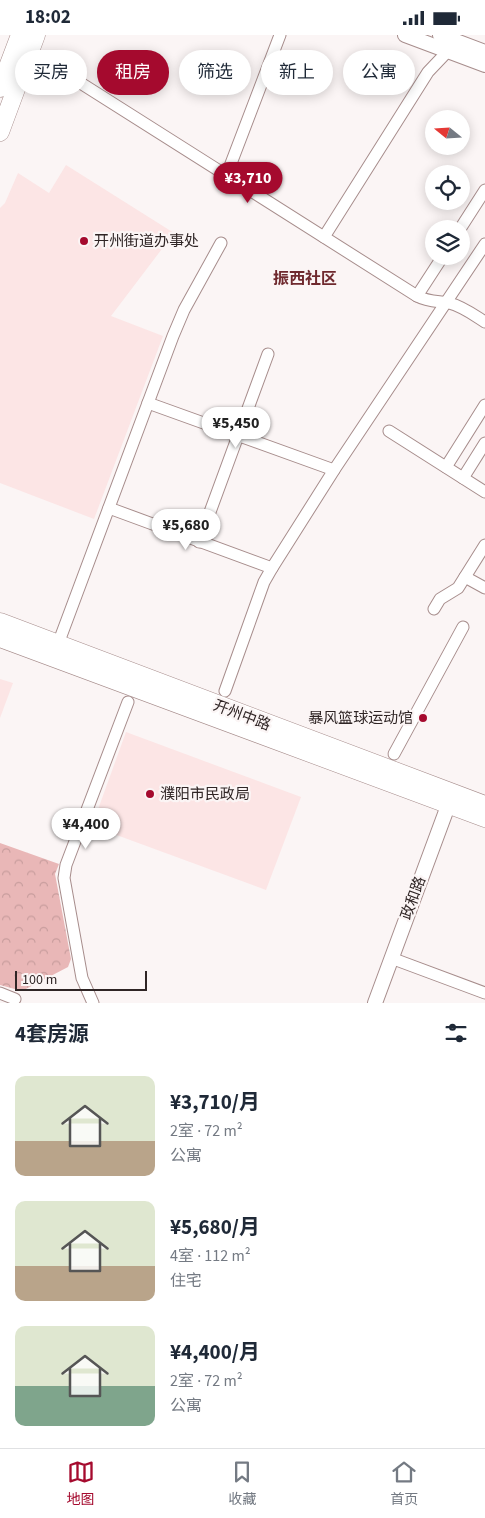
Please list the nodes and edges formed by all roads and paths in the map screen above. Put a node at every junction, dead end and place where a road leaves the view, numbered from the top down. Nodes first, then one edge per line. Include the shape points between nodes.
1 (20, 35) edge
2 (280, 35) edge
3 (404, 35) edge
4 (440, 35) edge
5 (33, 43) edge
6 (448, 51) junction
7 (485, 52) edge
8 (485, 65) edge
9 (0, 88) edge
10 (0, 132) edge
11 (227, 174) junction
12 (485, 190) edge
13 (466, 220) edge
14 (324, 237) junction
15 (221, 243) dead end
16 (485, 244) edge
17 (436, 265) edge
18 (417, 296) junction
19 (447, 303) junction
20 (485, 322) edge
21 (268, 354) dead end
22 (148, 403) junction
23 (485, 405) edge
24 (389, 431) dead end
25 (238, 436) junction
26 (485, 443) edge
27 (446, 467) junction
28 (334, 470) junction
29 (463, 478) junction
30 (485, 492) edge
31 (109, 508) junction
32 (199, 542) junction
33 (485, 545) edge
34 (272, 568) junction
35 (465, 577) junction
36 (485, 588) edge
37 (434, 609) dead end
38 (0, 622) edge
39 (463, 627) dead end
40 (0, 638) edge
41 (58, 645) junction
42 (225, 691) dead end
43 (128, 702) dead end
44 (394, 754) dead end
45 (450, 799) junction
46 (485, 805) edge
47 (485, 818) edge
48 (391, 959) junction
49 (0, 993) edge
50 (485, 993) edge
51 (15, 999) dead end
52 (93, 1003) edge
53 (374, 1003) edge

1 - 9 main road
2 - 11 street
3 - 6 street
4 - 7 street
5 - 10 main road
5 - 11 street
6 - 8 street
6 - 14 street via 428,72
11 - 14 street
12 - 13 street
14 - 18 street
15 - 22 street via 184,310
16 - 19 street
17 - 18 street
18 - 19 street via 426,301
19 - 20 street via 459,306
19 - 28 street
21 - 25 street
22 - 25 street
22 - 31 street
23 - 27 street
24 - 27 street
25 - 28 street
25 - 32 street
26 - 29 street
27 - 29 street
28 - 34 street
29 - 30 street
31 - 32 street
31 - 41 street
32 - 34 street
33 - 35 street
34 - 42 street
35 - 36 street
35 - 37 street via 458,589 440,599
38 - 41 main road, 开州中路
39 - 44 street
40 - 45 main road, 开州中路
41 - 45 main road, 开州中路
43 - 52 street via 66,865 64,878 82,978
45 - 46 main road, 开州中路
45 - 47 main road, 开州中路
45 - 48 street, 政和路
48 - 50 street
48 - 53 street, 政和路
49 - 51 street

